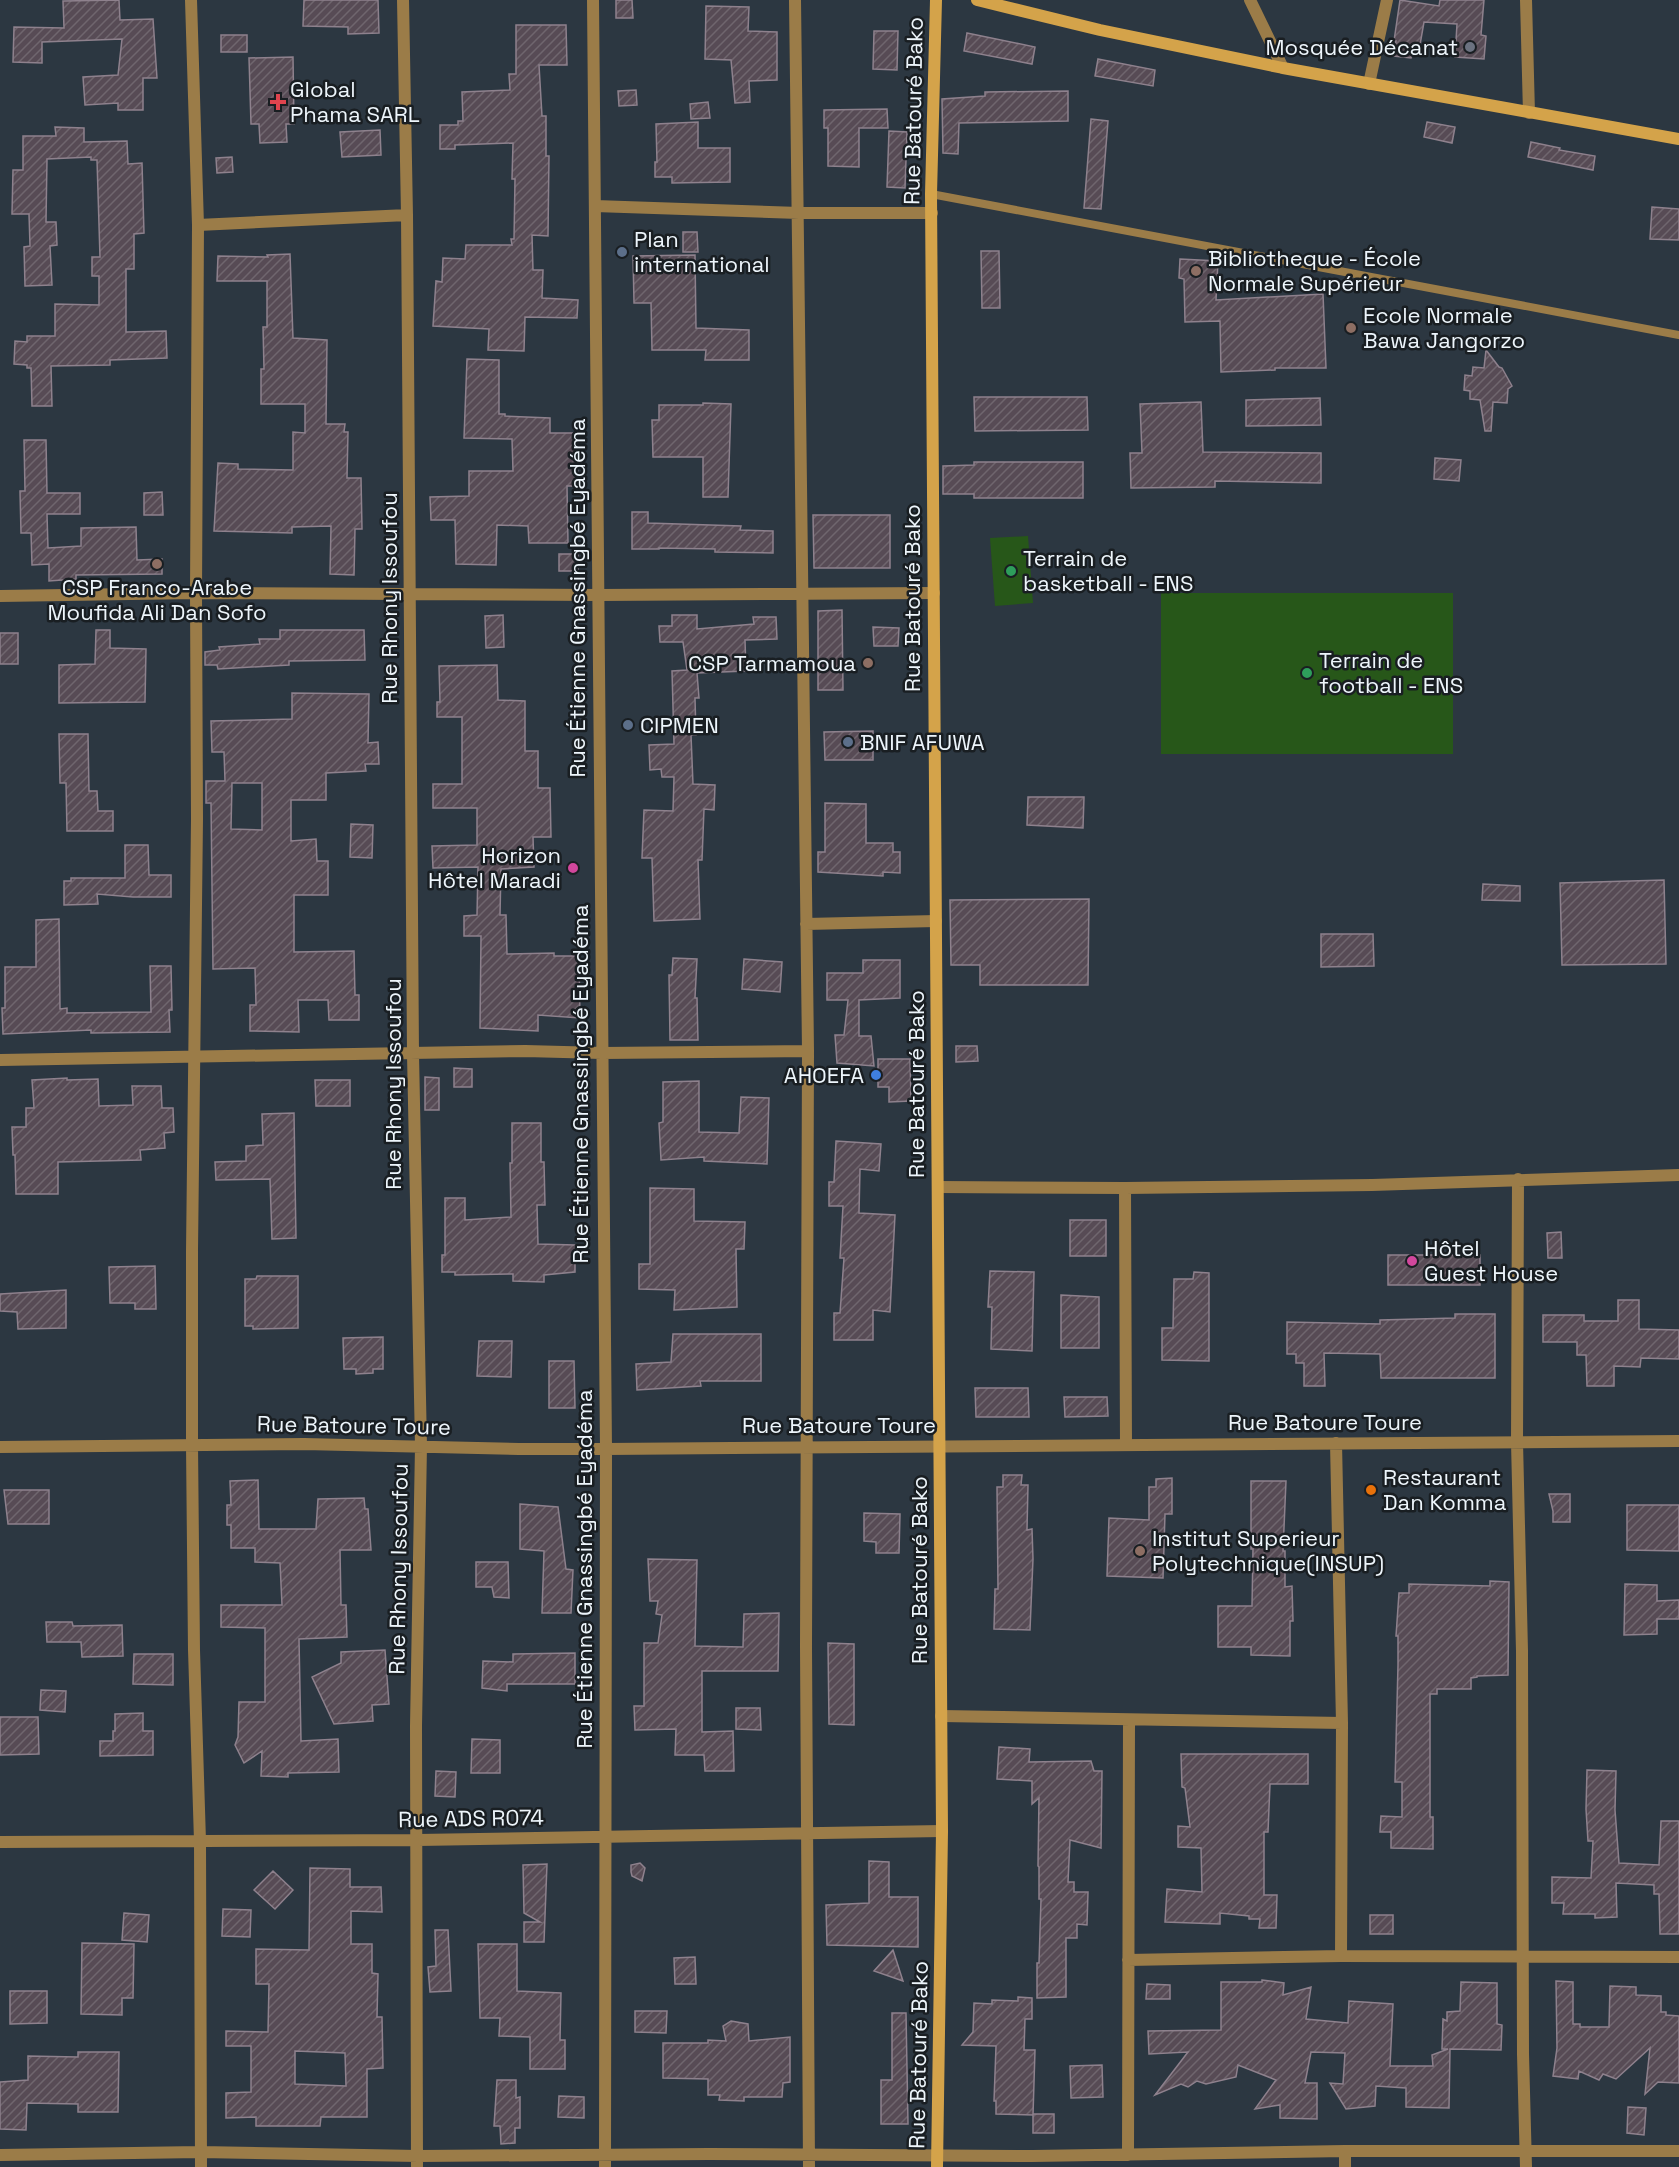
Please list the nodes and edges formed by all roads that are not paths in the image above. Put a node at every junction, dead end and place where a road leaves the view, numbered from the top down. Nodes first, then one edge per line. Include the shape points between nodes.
1 (191, 0) edge
2 (403, 0) edge
3 (593, 0) edge
4 (795, 0) edge
5 (936, 0) edge
6 (977, 0) edge
7 (1250, 0) edge
8 (1387, 0) edge
9 (1526, 0) edge
10 (1283, 68) junction
11 (1369, 84) junction
12 (1529, 113) junction
13 (1679, 140) edge
14 (931, 194) junction
15 (595, 206) junction
16 (799, 213) junction
17 (932, 213) junction
18 (407, 215) junction
19 (198, 225) junction
20 (1679, 335) edge
21 (804, 592) junction
22 (196, 593) junction
23 (934, 593) junction
24 (410, 595) junction
25 (599, 595) junction
26 (0, 596) edge
27 (936, 921) junction
28 (806, 924) junction
29 (808, 1051) junction
30 (602, 1053) junction
31 (413, 1054) junction
32 (194, 1056) junction
33 (0, 1060) edge
34 (1679, 1175) edge
35 (1518, 1179) junction
36 (938, 1187) junction
37 (1125, 1188) junction
38 (1679, 1441) edge
39 (1517, 1442) junction
40 (1336, 1443) junction
41 (1126, 1444) junction
42 (192, 1445) junction
43 (421, 1446) junction
44 (807, 1446) junction
45 (939, 1446) junction
46 (0, 1447) edge
47 (606, 1449) junction
48 (941, 1716) junction
49 (1129, 1720) junction
50 (1342, 1723) junction
51 (942, 1831) junction
52 (807, 1834) junction
53 (605, 1837) junction
54 (418, 1840) junction
55 (200, 1841) junction
56 (0, 1842) edge
57 (1341, 1956) junction
58 (1523, 1957) junction
59 (1679, 1957) edge
60 (1128, 1960) junction
61 (1345, 2151) junction
62 (1679, 2151) edge
63 (200, 2152) junction
64 (1526, 2152) junction
65 (0, 2155) edge
66 (1128, 2155) junction
67 (605, 2161) edge
68 (809, 2161) edge
69 (937, 2161) edge
70 (417, 2162) edge
71 (201, 2167) edge
72 (1345, 2167) edge
73 (1526, 2167) edge

1 - 19 street
2 - 18 street, Rue Rhony Issoufou
3 - 15 street, Rue Étienne Gnassingbé Eyadéma
4 - 16 street
5 - 14 main road, Rue Batouré Bako
6 - 10 main road
7 - 10 street
8 - 11 street
9 - 12 street
10 - 11 main road
11 - 12 main road
12 - 13 main road
14 - 17 main road, Rue Batouré Bako
14 - 20 lane
15 - 16 street
15 - 25 street, Rue Étienne Gnassingbé Eyadéma
16 - 17 street
16 - 21 street
17 - 23 main road, Rue Batouré Bako
18 - 19 street
18 - 24 street, Rue Rhony Issoufou
19 - 22 street
21 - 23 street
21 - 25 street
21 - 28 street
22 - 24 street
22 - 26 street
22 - 32 street
23 - 27 main road, Rue Batouré Bako
24 - 25 street
24 - 31 street, Rue Rhony Issoufou
25 - 30 street, Rue Étienne Gnassingbé Eyadéma
27 - 28 street
27 - 36 main road, Rue Batouré Bako
28 - 29 street
29 - 30 street
29 - 44 street
30 - 31 street
30 - 47 street, Rue Étienne Gnassingbé Eyadéma
31 - 32 street
31 - 43 street, Rue Rhony Issoufou
32 - 33 street
32 - 42 street
34 - 35 street
35 - 37 street
35 - 39 street
36 - 37 street
36 - 45 main road, Rue Batouré Bako
37 - 41 street
38 - 39 street, Rue Batoure Toure
39 - 40 street, Rue Batoure Toure
39 - 58 street
40 - 41 street, Rue Batoure Toure
40 - 50 street
41 - 45 street, Rue Batoure Toure
42 - 43 street, Rue Batoure Toure
42 - 46 street, Rue Batoure Toure
42 - 55 street
43 - 47 street, Rue Batoure Toure
43 - 54 street, Rue Rhony Issoufou
44 - 45 street, Rue Batoure Toure
44 - 47 street, Rue Batoure Toure
44 - 52 street
45 - 48 main road, Rue Batouré Bako
47 - 53 street, Rue Étienne Gnassingbé Eyadéma
48 - 49 street
48 - 51 main road, Rue Batouré Bako
49 - 50 street
49 - 60 street
50 - 57 street
51 - 52 street, Rue ADS R074
51 - 69 main road, Rue Batouré Bako
52 - 53 street, Rue ADS R074
52 - 68 street
53 - 54 street, Rue ADS R074
53 - 67 street, Rue Étienne Gnassingbé Eyadéma
54 - 55 street, Rue ADS R074
54 - 70 street, Rue Rhony Issoufou
55 - 56 street, Rue ADS R074
55 - 63 street
57 - 58 street
57 - 60 street
58 - 59 street
58 - 64 street
60 - 66 street
61 - 64 street
61 - 66 street
61 - 72 street
62 - 64 street
63 - 65 street
63 - 70 street
63 - 71 street
64 - 73 street
66 - 69 street
67 - 68 street
67 - 70 street
68 - 69 street

